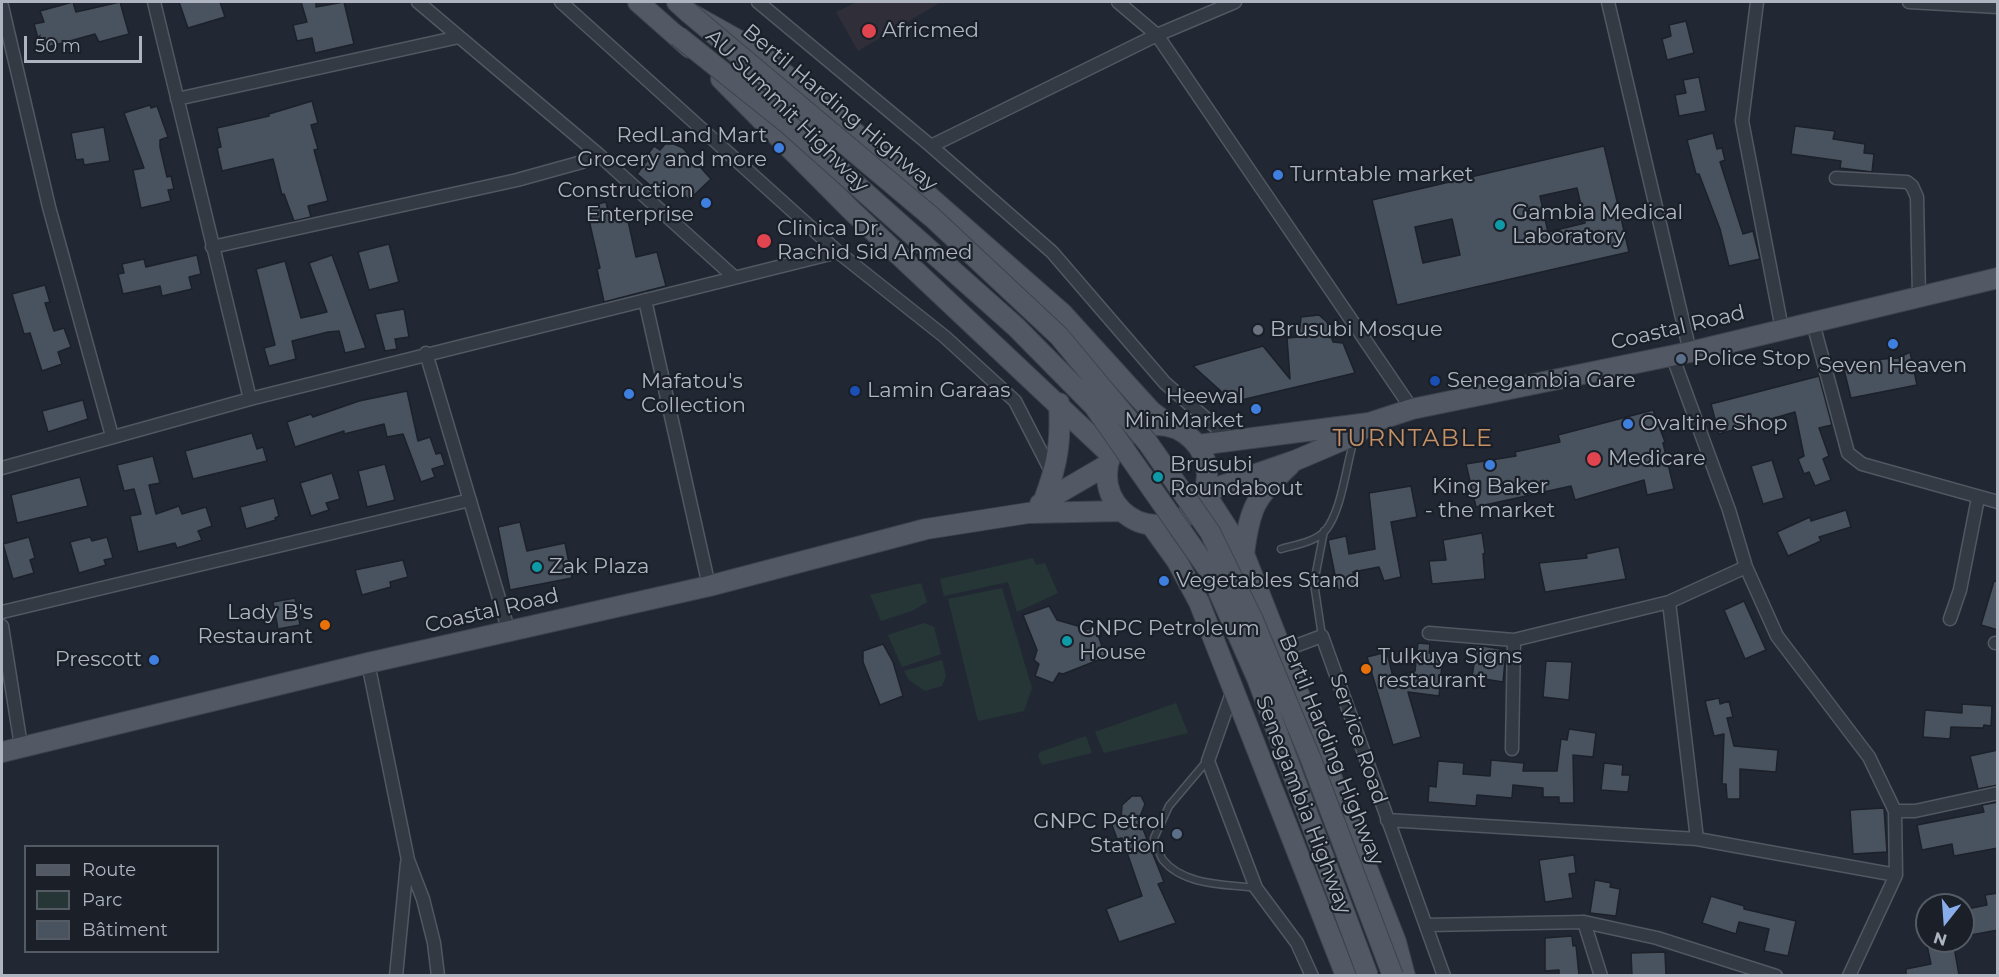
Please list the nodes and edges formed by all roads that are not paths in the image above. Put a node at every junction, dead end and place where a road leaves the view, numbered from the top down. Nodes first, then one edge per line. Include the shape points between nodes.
1 (154, 2) edge
2 (418, 2) edge
3 (561, 2) edge
4 (638, 2) edge
5 (758, 2) edge
6 (1118, 2) edge
7 (1235, 2) edge
8 (1608, 2) edge
9 (1757, 2) edge
10 (1909, 2) edge
11 (2, 6) edge
12 (682, 7) edge
13 (1998, 7) edge
14 (1157, 35) junction
15 (678, 36) junction
16 (459, 37) junction
17 (177, 99) junction
18 (931, 146) junction
19 (598, 154) junction
20 (1836, 178) dead end
21 (212, 247) junction
22 (838, 252) junction
23 (733, 276) junction
24 (1998, 278) edge
25 (1919, 297) junction
26 (645, 300) junction
27 (1813, 323) junction
28 (1782, 329) junction
29 (426, 353) junction
30 (1681, 353) junction
31 (250, 399) junction
32 (1059, 403) junction
33 (1412, 409) junction
34 (1171, 426) junction
35 (1362, 429) junction
36 (112, 436) junction
37 (1234, 442) junction
38 (1198, 445) junction
39 (1109, 459) junction
40 (1294, 461) junction
41 (2, 468) edge
42 (1053, 475) junction
43 (1204, 492) junction
44 (1978, 498) junction
45 (470, 500) junction
46 (1044, 500) junction
47 (1998, 502) edge
48 (1122, 511) junction
49 (1028, 513) junction
50 (1151, 525) junction
51 (1324, 531) junction
52 (1281, 549) dead end
53 (1244, 554) junction
54 (1746, 567) junction
55 (709, 586) junction
56 (1669, 602) junction
57 (2, 612) edge
58 (1950, 619) dead end
59 (2, 626) edge
60 (509, 632) junction
61 (1429, 633) dead end
62 (1322, 636) junction
63 (1514, 640) junction
64 (1282, 651) junction
65 (368, 663) junction
66 (1233, 690) junction
67 (21, 746) junction
68 (1512, 749) dead end
69 (2, 752) edge
70 (1208, 761) junction
71 (1998, 793) edge
72 (1895, 811) junction
73 (1387, 820) junction
74 (1697, 840) junction
75 (408, 860) junction
76 (1896, 875) junction
77 (1256, 888) junction
78 (1584, 922) junction
79 (1427, 925) junction
80 (396, 975) edge
81 (438, 975) edge
82 (1312, 975) edge
83 (1346, 975) edge
84 (1368, 975) edge
85 (1393, 975) edge
86 (1405, 975) edge
87 (1444, 975) edge
88 (1601, 975) edge
89 (1776, 975) edge
90 (1849, 975) edge

1 - 17 street
2 - 16 street
3 - 22 street
4 - 15 main road, AU Summit Highway
5 - 18 street
6 - 14 street
7 - 14 street
8 - 30 street
9 - 28 street via 1742,121
10 - 13 street
11 - 36 street via 49,207
12 - 34 main road, AU Summit Highway via 756,50 890,162 1062,313 1151,411
12 - 85 main road, Bertil Harding Highway, bridge via 933,218 1059,336 1155,452 1210,532 1253,621
14 - 18 street
14 - 33 street
15 - 32 main road, AU Summit Highway via 851,210
15 - 84 main road, Bertil Harding Highway, bridge via 832,163 1016,327 1094,406 1210,572 1257,678
16 - 17 street
16 - 19 street
17 - 21 street
18 - 37 street via 1052,252 1165,383
19 - 21 street via 517,180
19 - 23 street
20 - 25 street via 1906,182 1912,186 1917,197
21 - 31 street
22 - 23 street
22 - 42 street via 945,337 1015,401
23 - 26 street
24 - 25 main road, Coastal Road
25 - 27 main road, Coastal Road
26 - 29 street
26 - 55 street
27 - 28 main road, Coastal Road
27 - 44 street via 1848,453 1862,464
28 - 30 main road, Coastal Road
29 - 31 street
29 - 45 street
30 - 33 main road, Coastal Road
30 - 54 street
31 - 36 street
32 - 39 main road, AU Summit Highway
32 - 42 main road via 1061,441
33 - 35 main road, Coastal Road
34 - 38 main road
34 - 39 main road via 1154,424 1138,428 1124,437
35 - 37 main road, Coastal Road
35 - 40 main road, Coastal Road
35 - 51 lane
36 - 41 street
37 - 38 main road, Coastal Road
38 - 43 main road via 1206,468
39 - 46 main road
39 - 48 main road via 1109,489
40 - 43 main road, Coastal Road
40 - 53 main road via 1255,504 1248,520
42 - 46 main road
43 - 50 main road via 1196,507 1183,518
43 - 53 main road, Senegambia Highway
44 - 47 street
44 - 58 street via 1960,590
45 - 57 street
45 - 60 street
46 - 49 main road
48 - 49 main road, Coastal Road
48 - 50 main road
49 - 55 main road, Coastal Road via 926,528
50 - 66 main road, Senegambia Highway via 1177,561 1199,602
51 - 52 lane via 1306,542
51 - 62 lane via 1314,583
53 - 64 main road, Senegambia Highway
54 - 56 street
54 - 72 street via 1777,636 1869,757
55 - 60 main road, Coastal Road
56 - 63 street
56 - 74 street
59 - 67 street
60 - 65 main road, Coastal Road
61 - 63 street
62 - 64 street
62 - 73 street, Service Road
63 - 68 street
64 - 86 main road, Senegambia Highway via 1396,942
65 - 67 main road, Coastal Road
65 - 75 street
66 - 70 street
66 - 83 main road, Senegambia Highway
67 - 69 main road, Coastal Road
70 - 77 street
70 - 77 lane via 1169,806 1154,838 1162,859 1175,871 1197,880
71 - 72 street via 1915,811
72 - 76 street
73 - 74 street
73 - 79 street, Service Road
74 - 76 street
75 - 80 street
75 - 81 street via 423,899
76 - 90 street
77 - 82 street via 1297,943
78 - 79 street
78 - 88 street
78 - 89 street via 1657,938
79 - 87 street, Service Road

